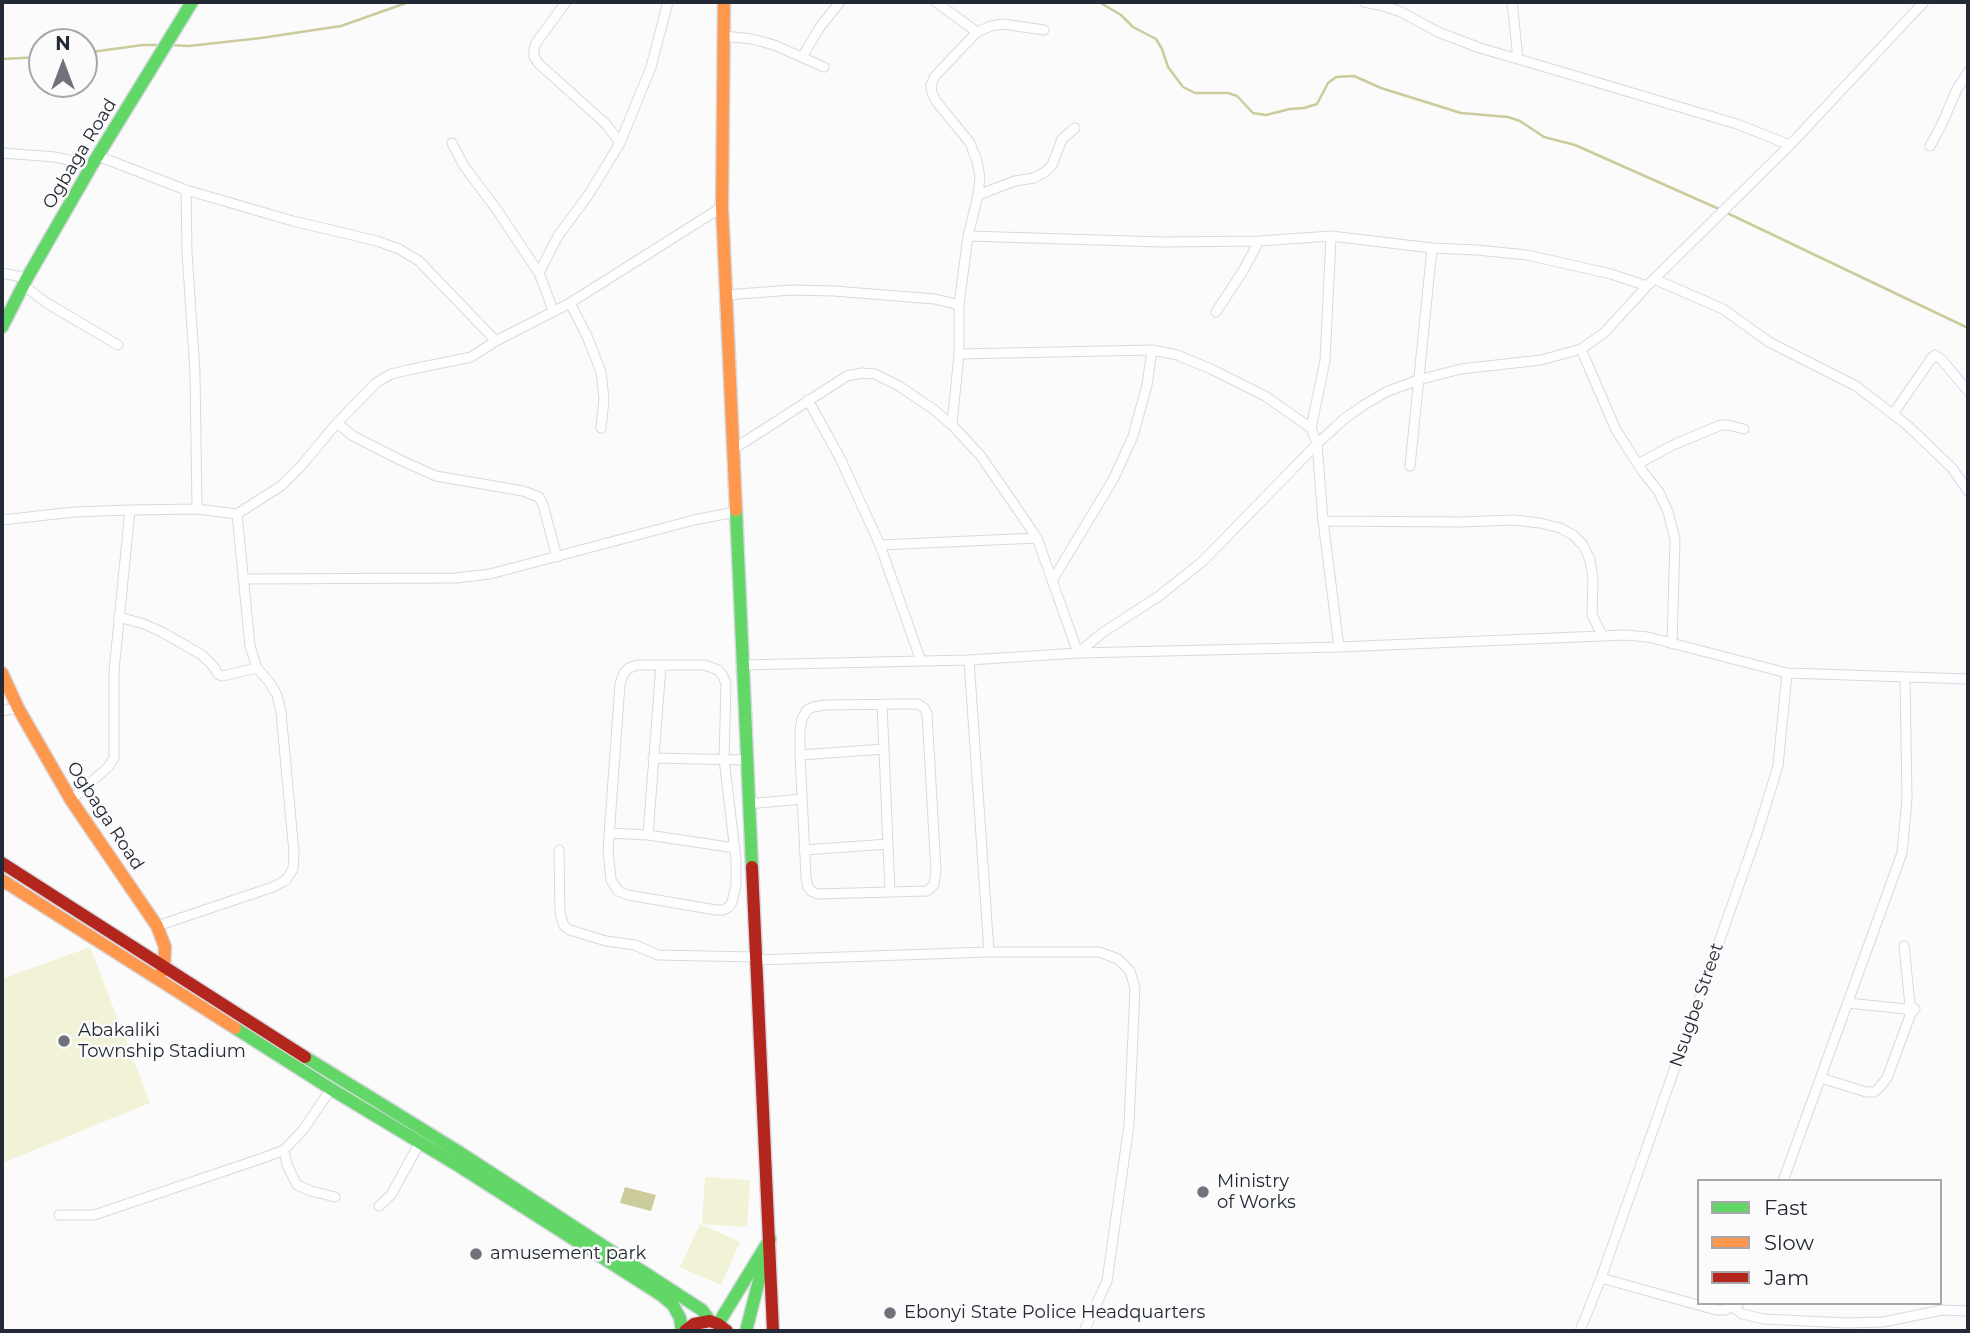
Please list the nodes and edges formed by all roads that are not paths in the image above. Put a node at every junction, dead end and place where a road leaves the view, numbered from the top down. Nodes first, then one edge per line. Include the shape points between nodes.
1 (192, 2) edge
2 (566, 2) edge
3 (668, 2) edge
4 (724, 2) edge
5 (840, 2) edge
6 (936, 2) edge
7 (1364, 2) edge
8 (1512, 2) edge
9 (1924, 2) edge
10 (1044, 30) dead end
11 (977, 32) junction
12 (724, 36) junction
13 (802, 57) junction
14 (1518, 59) junction
15 (824, 66) dead end
16 (1968, 72) edge
17 (1075, 128) dead end
18 (452, 143) dead end
19 (621, 143) junction
20 (1790, 145) junction
21 (1930, 146) dead end
22 (2, 153) edge
23 (95, 160) junction
24 (186, 190) junction
25 (978, 195) junction
26 (722, 207) junction
27 (968, 236) junction
28 (1331, 236) junction
29 (1259, 241) junction
30 (1432, 248) junction
31 (2, 273) edge
32 (538, 273) junction
33 (25, 282) junction
34 (1650, 283) junction
35 (726, 295) junction
36 (570, 303) junction
37 (959, 304) junction
38 (553, 310) junction
39 (1216, 312) dead end
40 (2, 327) edge
41 (496, 341) junction
42 (118, 345) dead end
43 (1581, 349) junction
44 (1152, 350) junction
45 (959, 354) junction
46 (1418, 380) junction
47 (1968, 391) edge
48 (808, 400) junction
49 (1893, 414) junction
50 (337, 423) junction
51 (952, 425) junction
52 (601, 428) dead end
53 (1311, 428) junction
54 (1744, 429) dead end
55 (1317, 444) junction
56 (732, 450) junction
57 (1638, 464) junction
58 (1410, 466) dead end
59 (1968, 491) edge
60 (197, 509) junction
61 (130, 510) junction
62 (735, 512) junction
63 (237, 514) junction
64 (2, 520) edge
65 (1323, 521) junction
66 (1037, 538) junction
67 (880, 545) junction
68 (557, 557) junction
69 (243, 579) junction
70 (1052, 581) junction
71 (119, 617) junction
72 (1602, 635) junction
73 (1672, 644) junction
74 (1339, 647) junction
75 (1078, 653) junction
76 (968, 660) junction
77 (921, 661) junction
78 (661, 665) junction
79 (742, 665) junction
80 (257, 668) junction
81 (2, 673) edge
82 (1787, 673) junction
83 (1905, 678) junction
84 (1968, 679) edge
85 (882, 704) junction
86 (18, 708) junction
87 (2, 711) edge
88 (884, 749) junction
89 (800, 755) junction
90 (653, 758) junction
91 (724, 760) junction
92 (746, 760) junction
93 (802, 799) junction
94 (71, 800) junction
95 (748, 804) junction
96 (609, 832) junction
97 (648, 835) junction
98 (888, 844) junction
99 (735, 848) junction
100 (559, 850) dead end
101 (804, 850) junction
102 (2, 863) edge
103 (2, 880) edge
104 (890, 892) junction
105 (157, 926) junction
106 (1904, 946) dead end
107 (989, 952) junction
108 (755, 959) junction
109 (164, 967) junction
110 (158, 980) junction
111 (1848, 1003) junction
112 (1909, 1009) junction
113 (1821, 1078) junction
114 (331, 1089) junction
115 (420, 1142) junction
116 (284, 1150) junction
117 (1784, 1179) edge
118 (335, 1197) dead end
119 (379, 1206) dead end
120 (59, 1215) dead end
121 (770, 1239) junction
122 (1601, 1278) junction
123 (1697, 1305) edge
124 (1698, 1305) edge
125 (1736, 1305) edge
126 (1968, 1311) edge
127 (718, 1325) edge
128 (683, 1331) edge
129 (746, 1331) edge
130 (773, 1331) edge
131 (1084, 1331) edge
132 (1580, 1331) edge

1 - 23 main road, Ogbaga Road
2 - 19 street via 536,43 534,57
3 - 19 street via 651,67
4 - 12 main road
5 - 13 street
6 - 11 street
7 - 14 street
8 - 14 street
9 - 20 street
10 - 11 street via 1003,24
11 - 25 street via 931,85 936,101 970,143 978,169
12 - 13 street via 752,39
12 - 26 main road
13 - 15 street
14 - 20 street via 1737,124
16 - 21 street
17 - 25 street via 1062,139 1045,172
18 - 32 street
19 - 32 street
20 - 34 street
22 - 23 street
23 - 24 street
23 - 33 main road, Ogbaga Road
24 - 41 street via 399,249 419,261
24 - 60 street
25 - 27 street
26 - 35 main road
26 - 36 street
27 - 29 street
27 - 37 street
28 - 29 street
28 - 30 street
28 - 53 street via 1325,361
29 - 39 street
30 - 34 street via 1527,255
30 - 46 street
31 - 33 street
32 - 38 street
33 - 40 main road, Ogbaga Road
33 - 42 street via 45,302
34 - 43 street via 1604,333
34 - 49 street via 1723,309 1769,342 1856,386
35 - 37 street via 834,291
35 - 56 main road
36 - 38 street
36 - 52 street via 601,372
37 - 45 street
38 - 41 street
41 - 50 street via 471,357 391,374
43 - 46 street
43 - 57 street via 1616,430
44 - 45 street
44 - 53 street via 1210,369 1265,396
44 - 70 street via 1133,436 1114,478
45 - 51 street
46 - 55 street via 1364,405
46 - 58 street
47 - 49 street via 1935,355
48 - 51 street via 847,376 875,374
48 - 56 street
48 - 67 street
49 - 59 street via 1952,468
50 - 63 street via 281,486
50 - 68 street via 353,436 436,476 539,497
51 - 66 street via 980,455
53 - 55 street
54 - 57 street via 1721,425
55 - 65 street
55 - 75 street via 1203,561
56 - 62 main road
57 - 73 street via 1659,492 1675,539
60 - 61 street
60 - 63 street
61 - 64 street
61 - 71 street
62 - 68 street
62 - 79 main road
63 - 69 street
65 - 72 street via 1514,520 1560,528 1583,545 1590,559 1592,615
65 - 74 street
66 - 67 street
66 - 70 street
67 - 77 street
68 - 69 street via 456,578
69 - 80 street
70 - 75 street
71 - 80 street via 162,632 202,655 222,676
71 - 94 street via 114,758
72 - 73 street via 1648,637
72 - 74 street
73 - 82 street
74 - 75 street
75 - 76 street
76 - 77 street
76 - 107 street
77 - 79 street
78 - 90 street
78 - 91 street via 705,665 723,676
78 - 96 street via 637,665 624,673
79 - 92 main road
80 - 105 street via 277,695 281,712 293,869 273,887
81 - 86 main road, Ogbaga Road
82 - 83 street
82 - 122 street, Nsugbe Street via 1778,766
83 - 84 street
83 - 111 street via 1907,799 1902,853
85 - 88 street
85 - 89 street via 807,710 800,730
85 - 104 street via 918,705 927,713 936,871 931,889
86 - 87 street
86 - 94 main road, Ogbaga Road
88 - 89 street
88 - 98 street
89 - 93 street
90 - 91 street
90 - 97 street
91 - 92 street
91 - 99 street
92 - 95 main road
93 - 95 street
93 - 101 street
94 - 105 main road, Ogbaga Road
95 - 108 main road
96 - 97 street
96 - 99 street via 611,880 618,891 716,910 732,902
97 - 99 street
98 - 101 street
98 - 104 street
100 - 108 street via 560,913 570,930 658,955
101 - 104 street via 811,891
102 - 109 main road
103 - 110 main road
105 - 109 main road, Ogbaga Road via 166,947
106 - 112 street
107 - 108 street
107 - 131 street via 1099,952 1118,958 1130,971 1135,988 1129,1125 1107,1281
108 - 121 main road
109 - 110 main road
109 - 127 main road via 459,1152 702,1310
110 - 114 main road
111 - 112 street
111 - 113 street
112 - 113 street via 1887,1078 1874,1092
113 - 117 street
114 - 115 main road
114 - 116 street
115 - 119 street via 391,1195
115 - 128 main road via 661,1295 673,1305
116 - 118 street via 297,1185
116 - 120 street via 94,1214
121 - 127 main road
121 - 129 main road
121 - 130 main road
122 - 123 street
122 - 132 street, Nsugbe Street
124 - 125 street via 1716,1310
125 - 126 street via 1742,1314 1764,1320 1847,1323 1883,1322 1942,1310
127 - 128 main road via 694,1324

